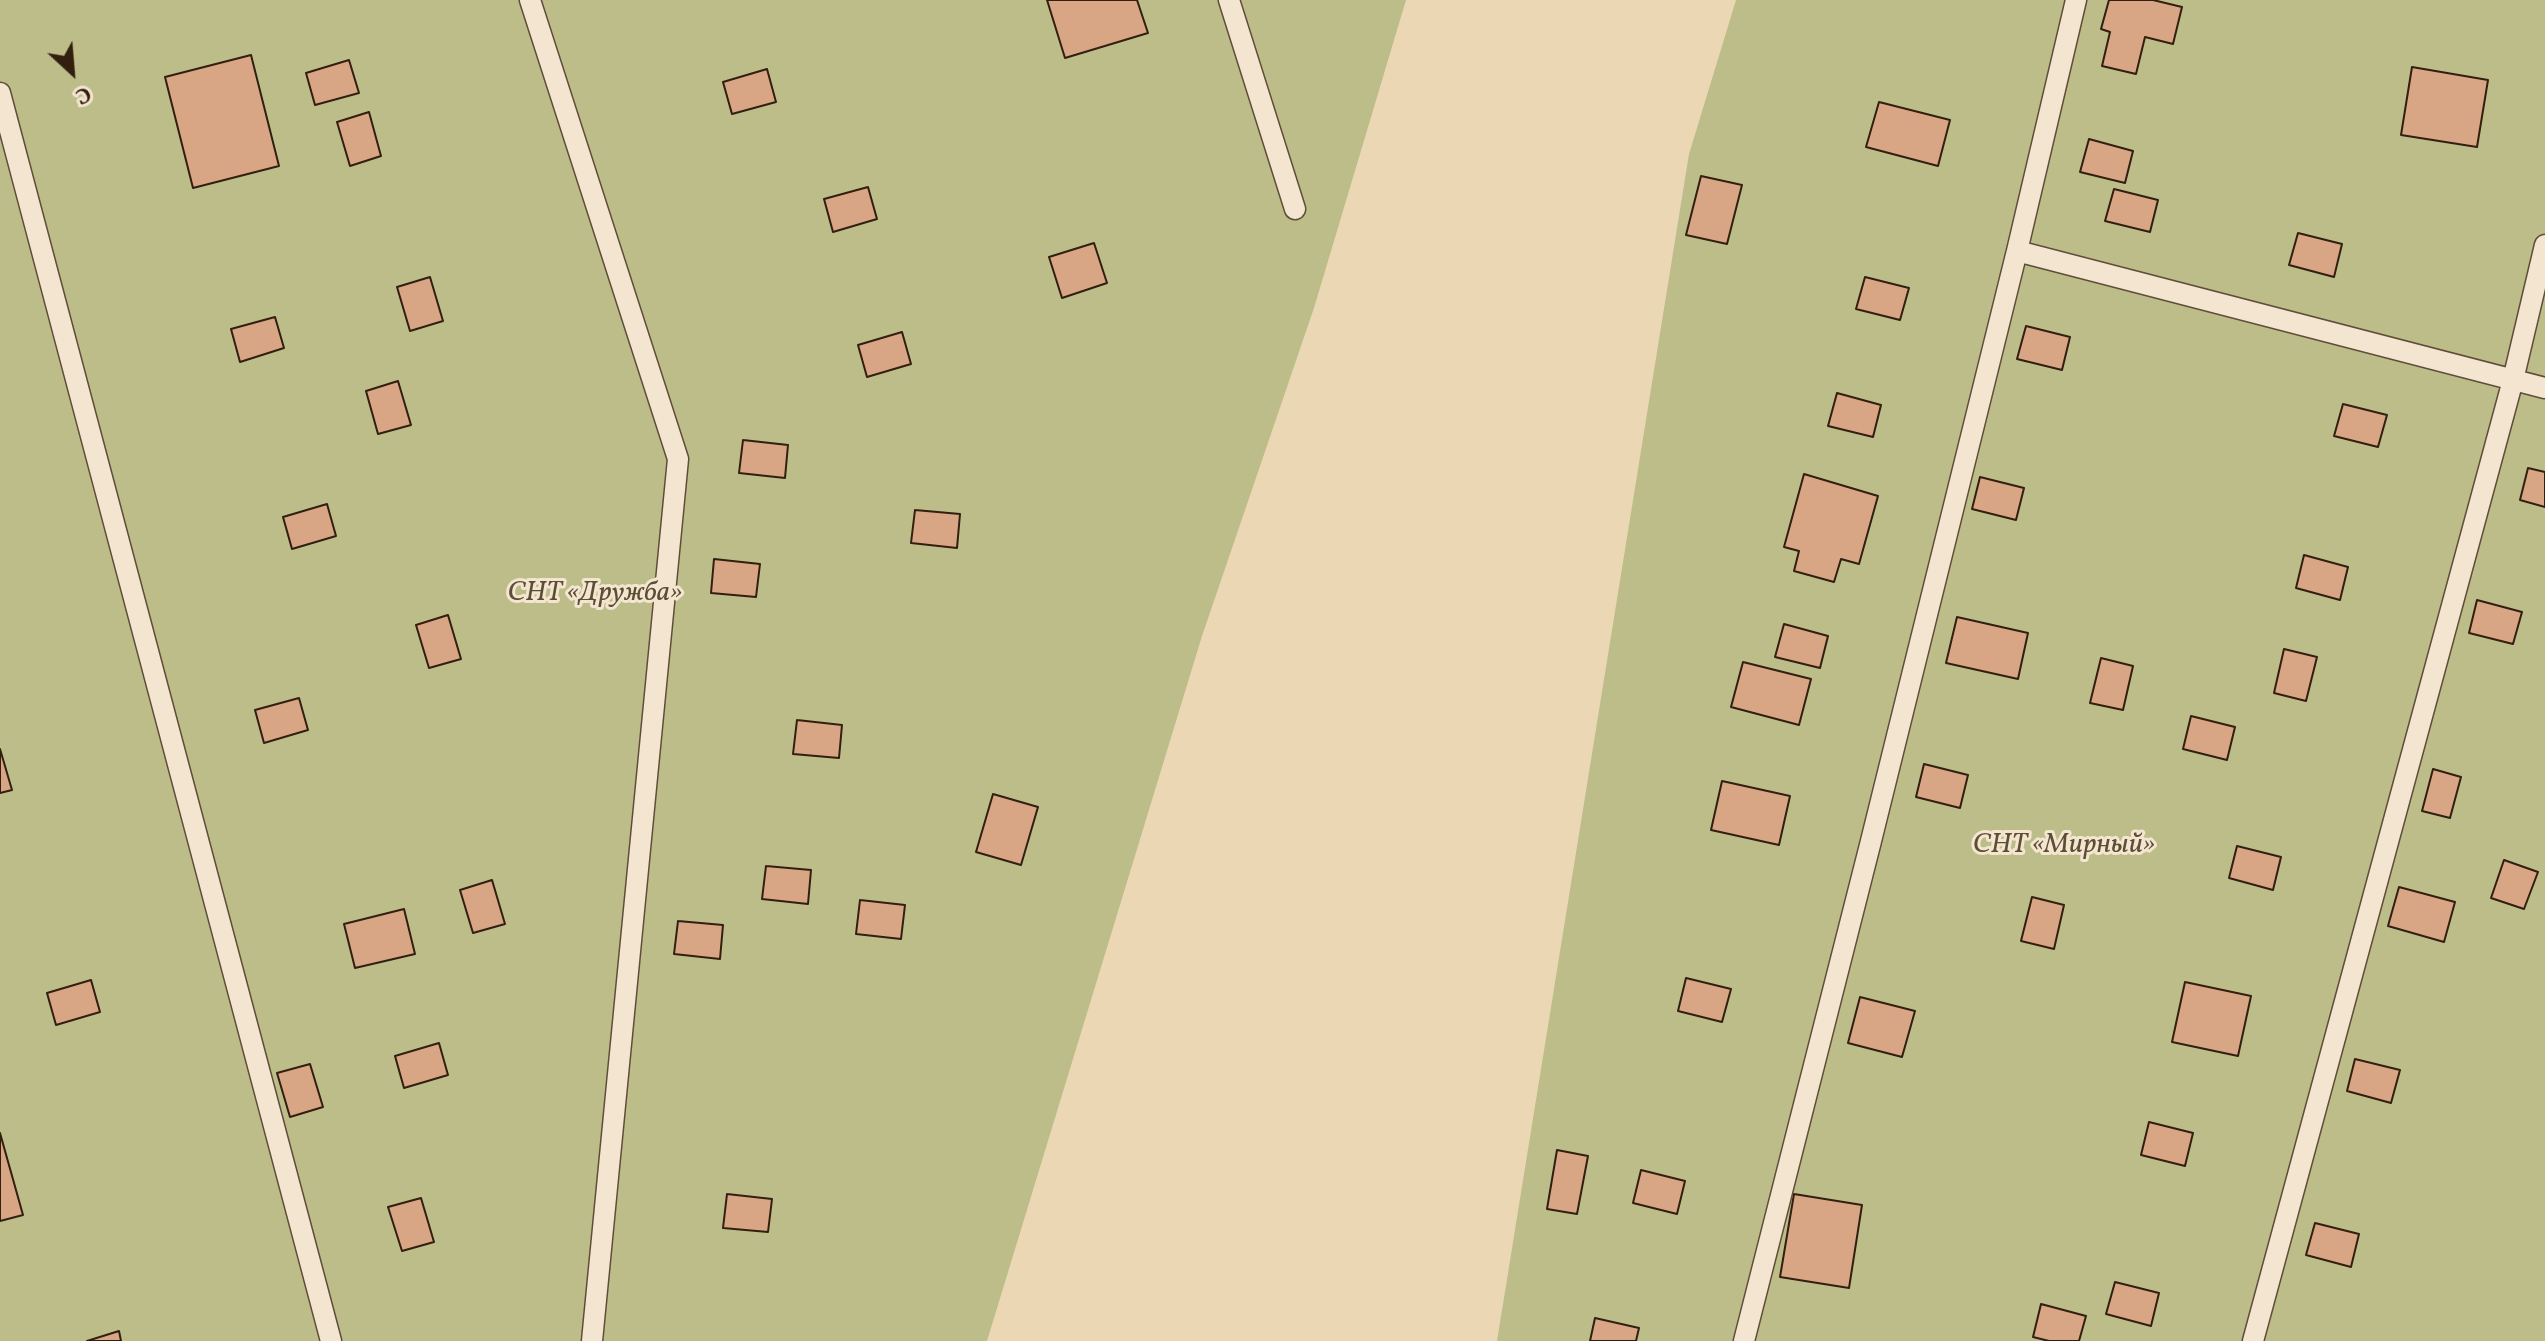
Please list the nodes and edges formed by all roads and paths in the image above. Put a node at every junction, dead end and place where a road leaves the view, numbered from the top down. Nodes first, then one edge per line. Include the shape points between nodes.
1 (530, 0) edge
2 (1229, 0) edge
3 (2076, 0) edge
4 (0, 93) edge
5 (1295, 209) dead end
6 (2545, 245) edge
7 (2017, 251) junction
8 (2513, 380) junction
9 (2545, 388) edge
10 (331, 1341) edge
11 (592, 1341) edge
12 (1744, 1341) edge
13 (2253, 1341) edge

1 - 11 lane via 678,459
2 - 5 lane
3 - 7 lane
4 - 10 lane
6 - 8 lane
7 - 8 lane
7 - 12 lane
8 - 9 lane
8 - 13 lane

